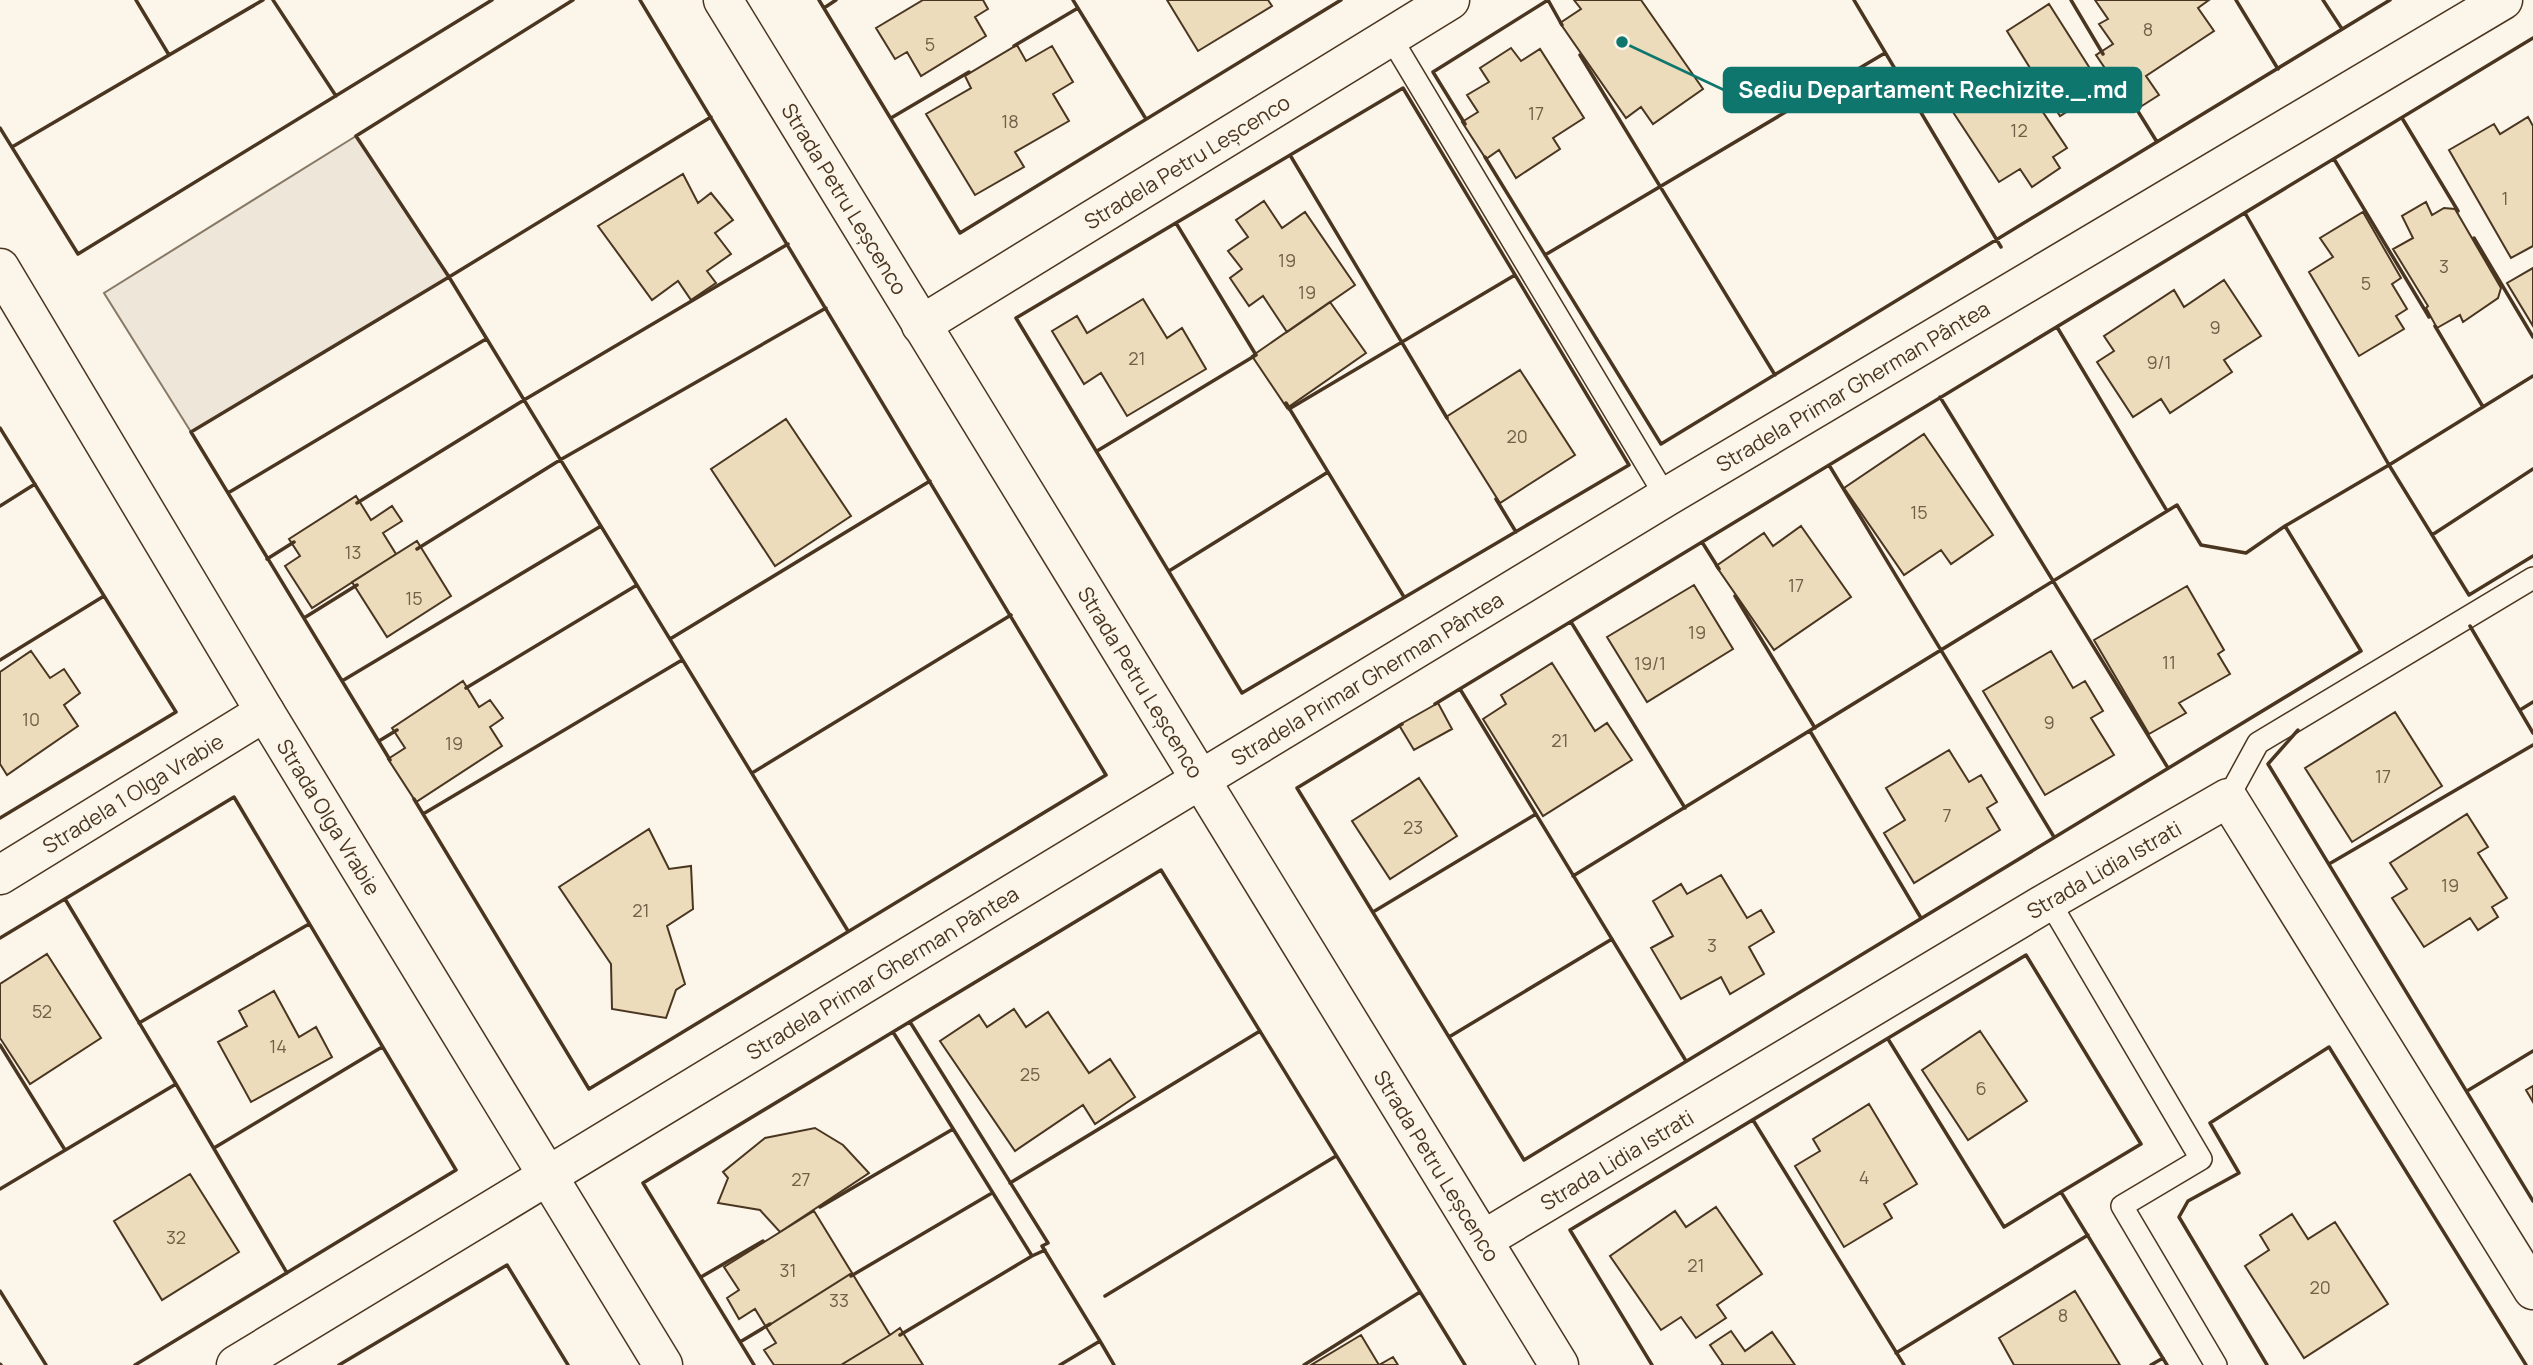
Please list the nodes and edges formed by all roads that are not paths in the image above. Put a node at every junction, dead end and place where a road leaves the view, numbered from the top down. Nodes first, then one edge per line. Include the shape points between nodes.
1 (723, 0) edge
2 (1450, 0) edge
3 (2503, 0) edge
4 (1391, 38) junction
5 (0, 268) edge
6 (921, 325) junction
7 (1666, 498) junction
8 (2533, 578) edge
9 (265, 712) junction
10 (1200, 780) junction
11 (2228, 798) junction
12 (0, 875) edge
13 (2049, 901) junction
14 (549, 1177) junction
15 (1483, 1241) junction
16 (2533, 1290) edge
17 (236, 1365) edge
18 (663, 1365) edge
19 (1559, 1365) edge
20 (2217, 1365) edge

1 - 6 street, Strada Petru Leșcenco
2 - 4 street, Stradela Petru Leșcenco
3 - 7 street, Stradela Primar Gherman Pântea
4 - 6 street, Stradela Petru Leșcenco
4 - 7 lane
5 - 9 street, Strada Olga Vrabie
6 - 10 street, Strada Petru Leșcenco
7 - 10 street, Stradela Primar Gherman Pântea
8 - 11 lane via 2258,743
9 - 12 street, Stradela 1 Olga Vrabie
9 - 14 street, Strada Olga Vrabie
10 - 14 street, Stradela Primar Gherman Pântea
10 - 15 street, Strada Petru Leșcenco
11 - 13 street, Strada Lidia Istrati
11 - 16 street
13 - 15 street, Strada Lidia Istrati
13 - 20 lane via 2201,1159 2122,1206
14 - 17 street, Stradela Primar Gherman Pântea
14 - 18 street, Strada Olga Vrabie
15 - 19 street, Strada Petru Leșcenco

